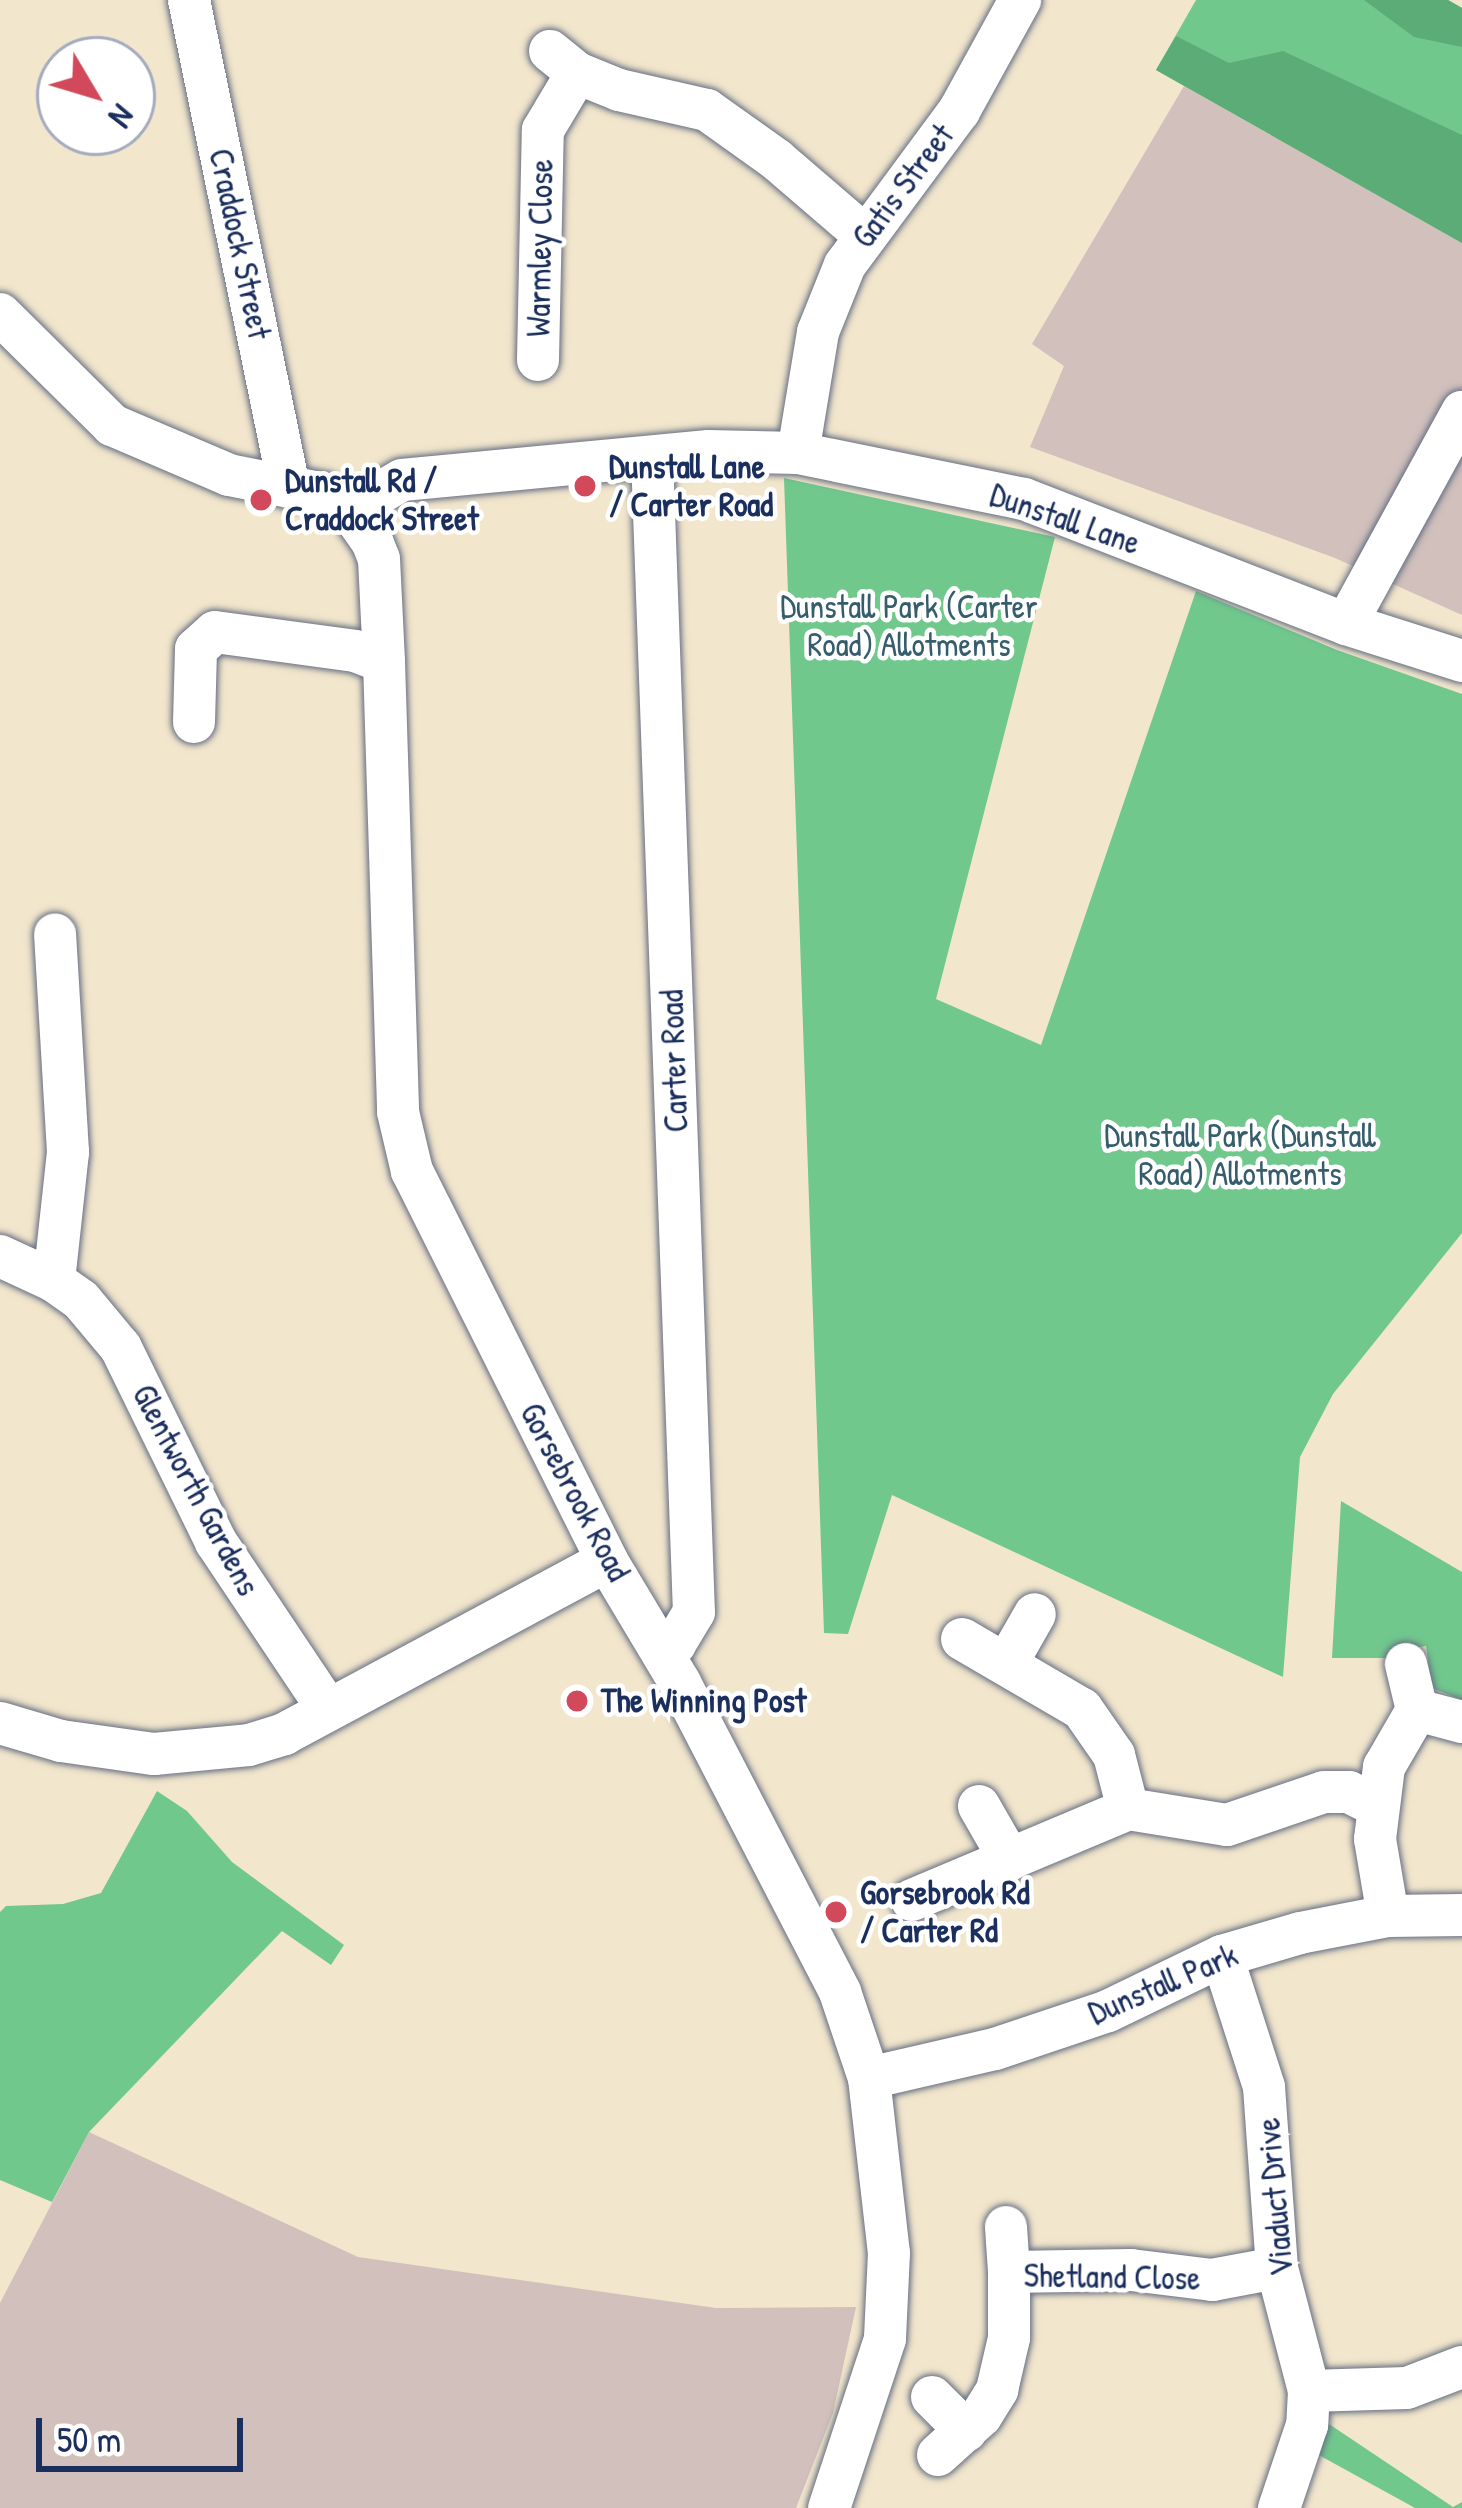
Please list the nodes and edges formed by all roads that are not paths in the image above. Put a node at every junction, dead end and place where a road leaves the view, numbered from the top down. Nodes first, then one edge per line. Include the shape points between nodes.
1 (189, 0) edge
2 (1020, 0) edge
3 (863, 234) junction
4 (0, 314) edge
5 (538, 360) dead end
6 (1462, 412) edge
7 (798, 453) junction
8 (652, 457) junction
9 (290, 488) junction
10 (350, 510) junction
11 (1346, 624) junction
12 (1462, 661) edge
13 (384, 662) junction
14 (194, 722) dead end
15 (55, 934) dead end
16 (0, 1256) edge
17 (54, 1280) junction
18 (607, 1561) junction
19 (1035, 1614) dead end
20 (962, 1639) dead end
21 (663, 1653) junction
22 (1007, 1664) junction
23 (1406, 1664) dead end
24 (328, 1709) junction
25 (1417, 1710) junction
26 (0, 1723) edge
27 (1462, 1723) edge
28 (979, 1806) dead end
29 (1377, 1806) junction
30 (1128, 1809) junction
31 (1010, 1860) junction
32 (912, 1900) dead end
33 (1462, 1915) edge
34 (1388, 1916) junction
35 (1222, 1956) junction
36 (869, 2078) junction
37 (1006, 2227) dead end
38 (1277, 2268) junction
39 (1009, 2272) junction
40 (1462, 2367) edge
41 (1309, 2391) junction
42 (932, 2397) dead end
43 (829, 2508) edge
44 (1279, 2508) edge

1 - 9 street, Craddock Street
2 - 3 street, Gatis Street via 959,111
3 - 5 street, Warmley Close via 707,110 619,90 563,62 543,130
3 - 7 street, Gatis Street via 818,332
4 - 9 street via 112,425 208,468
6 - 11 street
7 - 8 street, Dunstall Lane
7 - 11 street, Dunstall Lane via 1024,499
8 - 10 street, Dunstall Lane via 402,480
8 - 21 street, Carter Road via 694,1612
9 - 10 street via 325,494
10 - 13 street, Gorsebrook Road via 379,559
11 - 12 street, Dunstall Lane
13 - 14 street via 215,632 196,649
13 - 18 street, Gorsebrook Road via 403,1145
15 - 17 street via 68,1152
16 - 17 street, Glentworth Gardens
17 - 24 street, Glentworth Gardens via 121,1348 216,1542
18 - 21 street, Gorsebrook Road
18 - 24 street
19 - 22 street
20 - 22 street
21 - 36 street, Gorsebrook Road via 840,1991
22 - 30 street via 1082,1709 1100,1730
23 - 25 street
24 - 26 street via 284,1734 192,1755 106,1749
25 - 27 street
25 - 29 street via 1384,1767
28 - 31 street
29 - 30 street via 1348,1792 1324,1792 1227,1825
29 - 34 street
30 - 31 street
31 - 32 street
33 - 34 street, Dunstall Park
34 - 35 street, Dunstall Park
35 - 36 street, Dunstall Park via 1108,2011
35 - 38 street, Viaduct Drive via 1264,2087
36 - 43 street, Gorsebrook Road via 889,2253 885,2339
37 - 39 street
38 - 39 street, Shetland Close via 1212,2280 1131,2270
38 - 41 street, Viaduct Drive
39 - 42 street, Shetland Close via 1006,2364 997,2390 952,2443
40 - 41 street via 1407,2388
41 - 44 street, Viaduct Drive via 1307,2425

